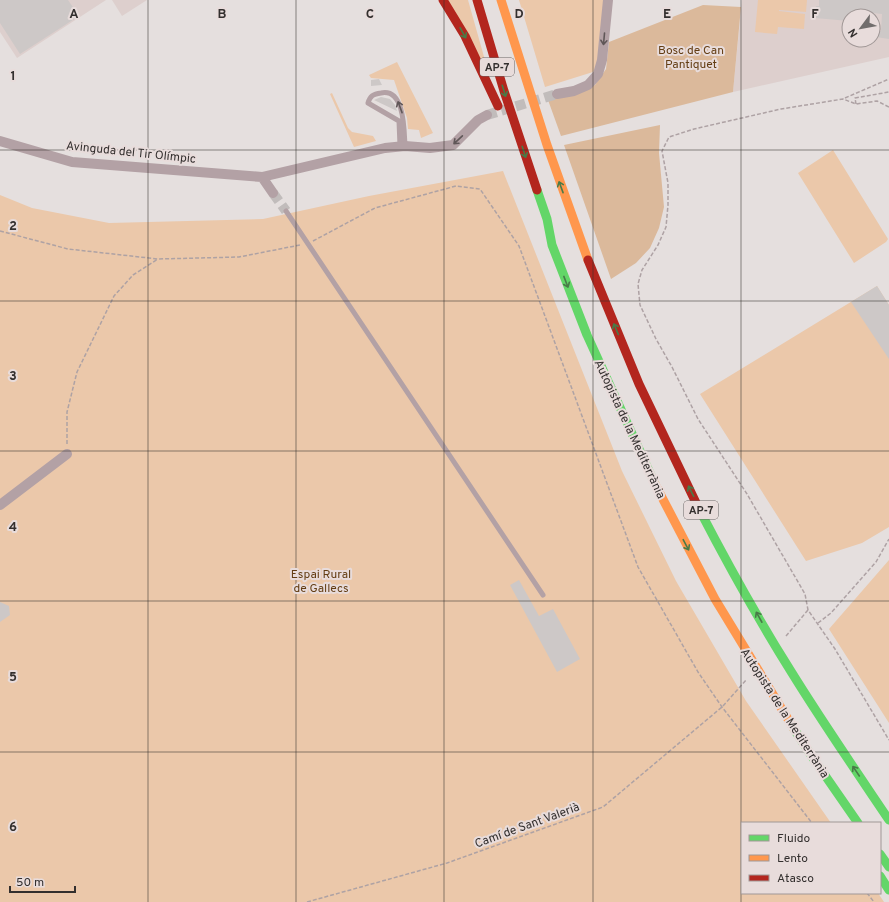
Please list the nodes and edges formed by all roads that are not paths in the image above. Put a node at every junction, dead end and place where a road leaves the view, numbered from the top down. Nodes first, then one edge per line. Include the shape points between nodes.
1 (443, 0) edge
2 (477, 0) edge
3 (501, 0) edge
4 (509, 0) edge
5 (608, 0) edge
6 (557, 94) tunnel mouth
7 (533, 104) junction
8 (487, 115) tunnel mouth
9 (502, 118) dead end
10 (0, 140) edge
11 (402, 146) junction
12 (262, 177) junction
13 (273, 193) tunnel mouth
14 (286, 211) tunnel mouth
15 (67, 454) road end
16 (0, 505) edge
17 (543, 595) dead end
18 (815, 761) junction
19 (878, 803) junction
20 (889, 814) edge
21 (889, 820) edge
22 (848, 822) edge
23 (857, 822) edge
24 (881, 855) edge
25 (889, 867) edge
26 (881, 878) edge
27 (889, 890) edge

1 -> 9 highway via 465,36
2 -> 18 highway, Autopista de la Mediterrània / AP-7 via 512,133 547,219 552,245 587,335 662,498 715,599
3 - 7 highway, AP-7
4 - 7 highway via 530,74
5 -> 6 street via 602,60 598,74 588,85
19 -> 7 highway, AP-7 via 778,651 676,462 614,324
8 -> 11 street, Avinguda del Tir Olímpic via 478,120 453,145 430,148
10 - 12 street, Avinguda del Tir Olímpic via 72,162
11 -> 11 lane via 404,120 398,100 384,92 370,97 368,103 399,121
11 - 12 street, Avinguda del Tir Olímpic
12 - 13 street
14 - 17 lane
15 - 16 street
18 - 22 highway
18 - 23 highway, Autopista de la Mediterrània / AP-7
19 - 20 highway
19 - 21 highway, AP-7
24 - 25 highway
26 - 27 highway

